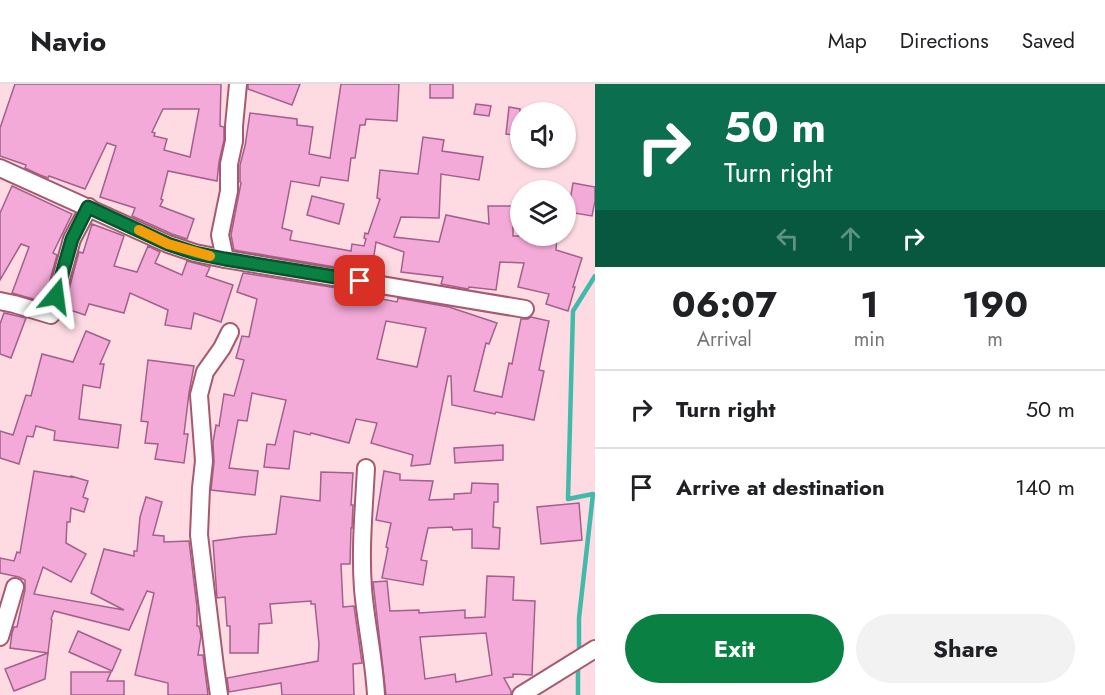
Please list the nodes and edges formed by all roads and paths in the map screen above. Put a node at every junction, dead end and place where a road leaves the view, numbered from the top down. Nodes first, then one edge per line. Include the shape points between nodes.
1 (238, 84) edge
2 (0, 168) edge
3 (88, 207) junction
4 (225, 259) junction
5 (0, 301) edge
6 (525, 309) dead end
7 (230, 332) dead end
8 (366, 468) dead end
9 (15, 587) dead end
10 (0, 637) edge
11 (591, 651) edge
12 (219, 695) edge
13 (376, 695) edge
14 (521, 695) edge

1 - 4 street via 229,191 220,235
2 - 3 street
3 - 4 street via 168,244
3 - 5 street via 72,239 51,315
4 - 6 street
7 - 12 street via 205,372 199,395 204,461 199,535
8 - 13 street via 363,590
9 - 10 street
11 - 14 street

